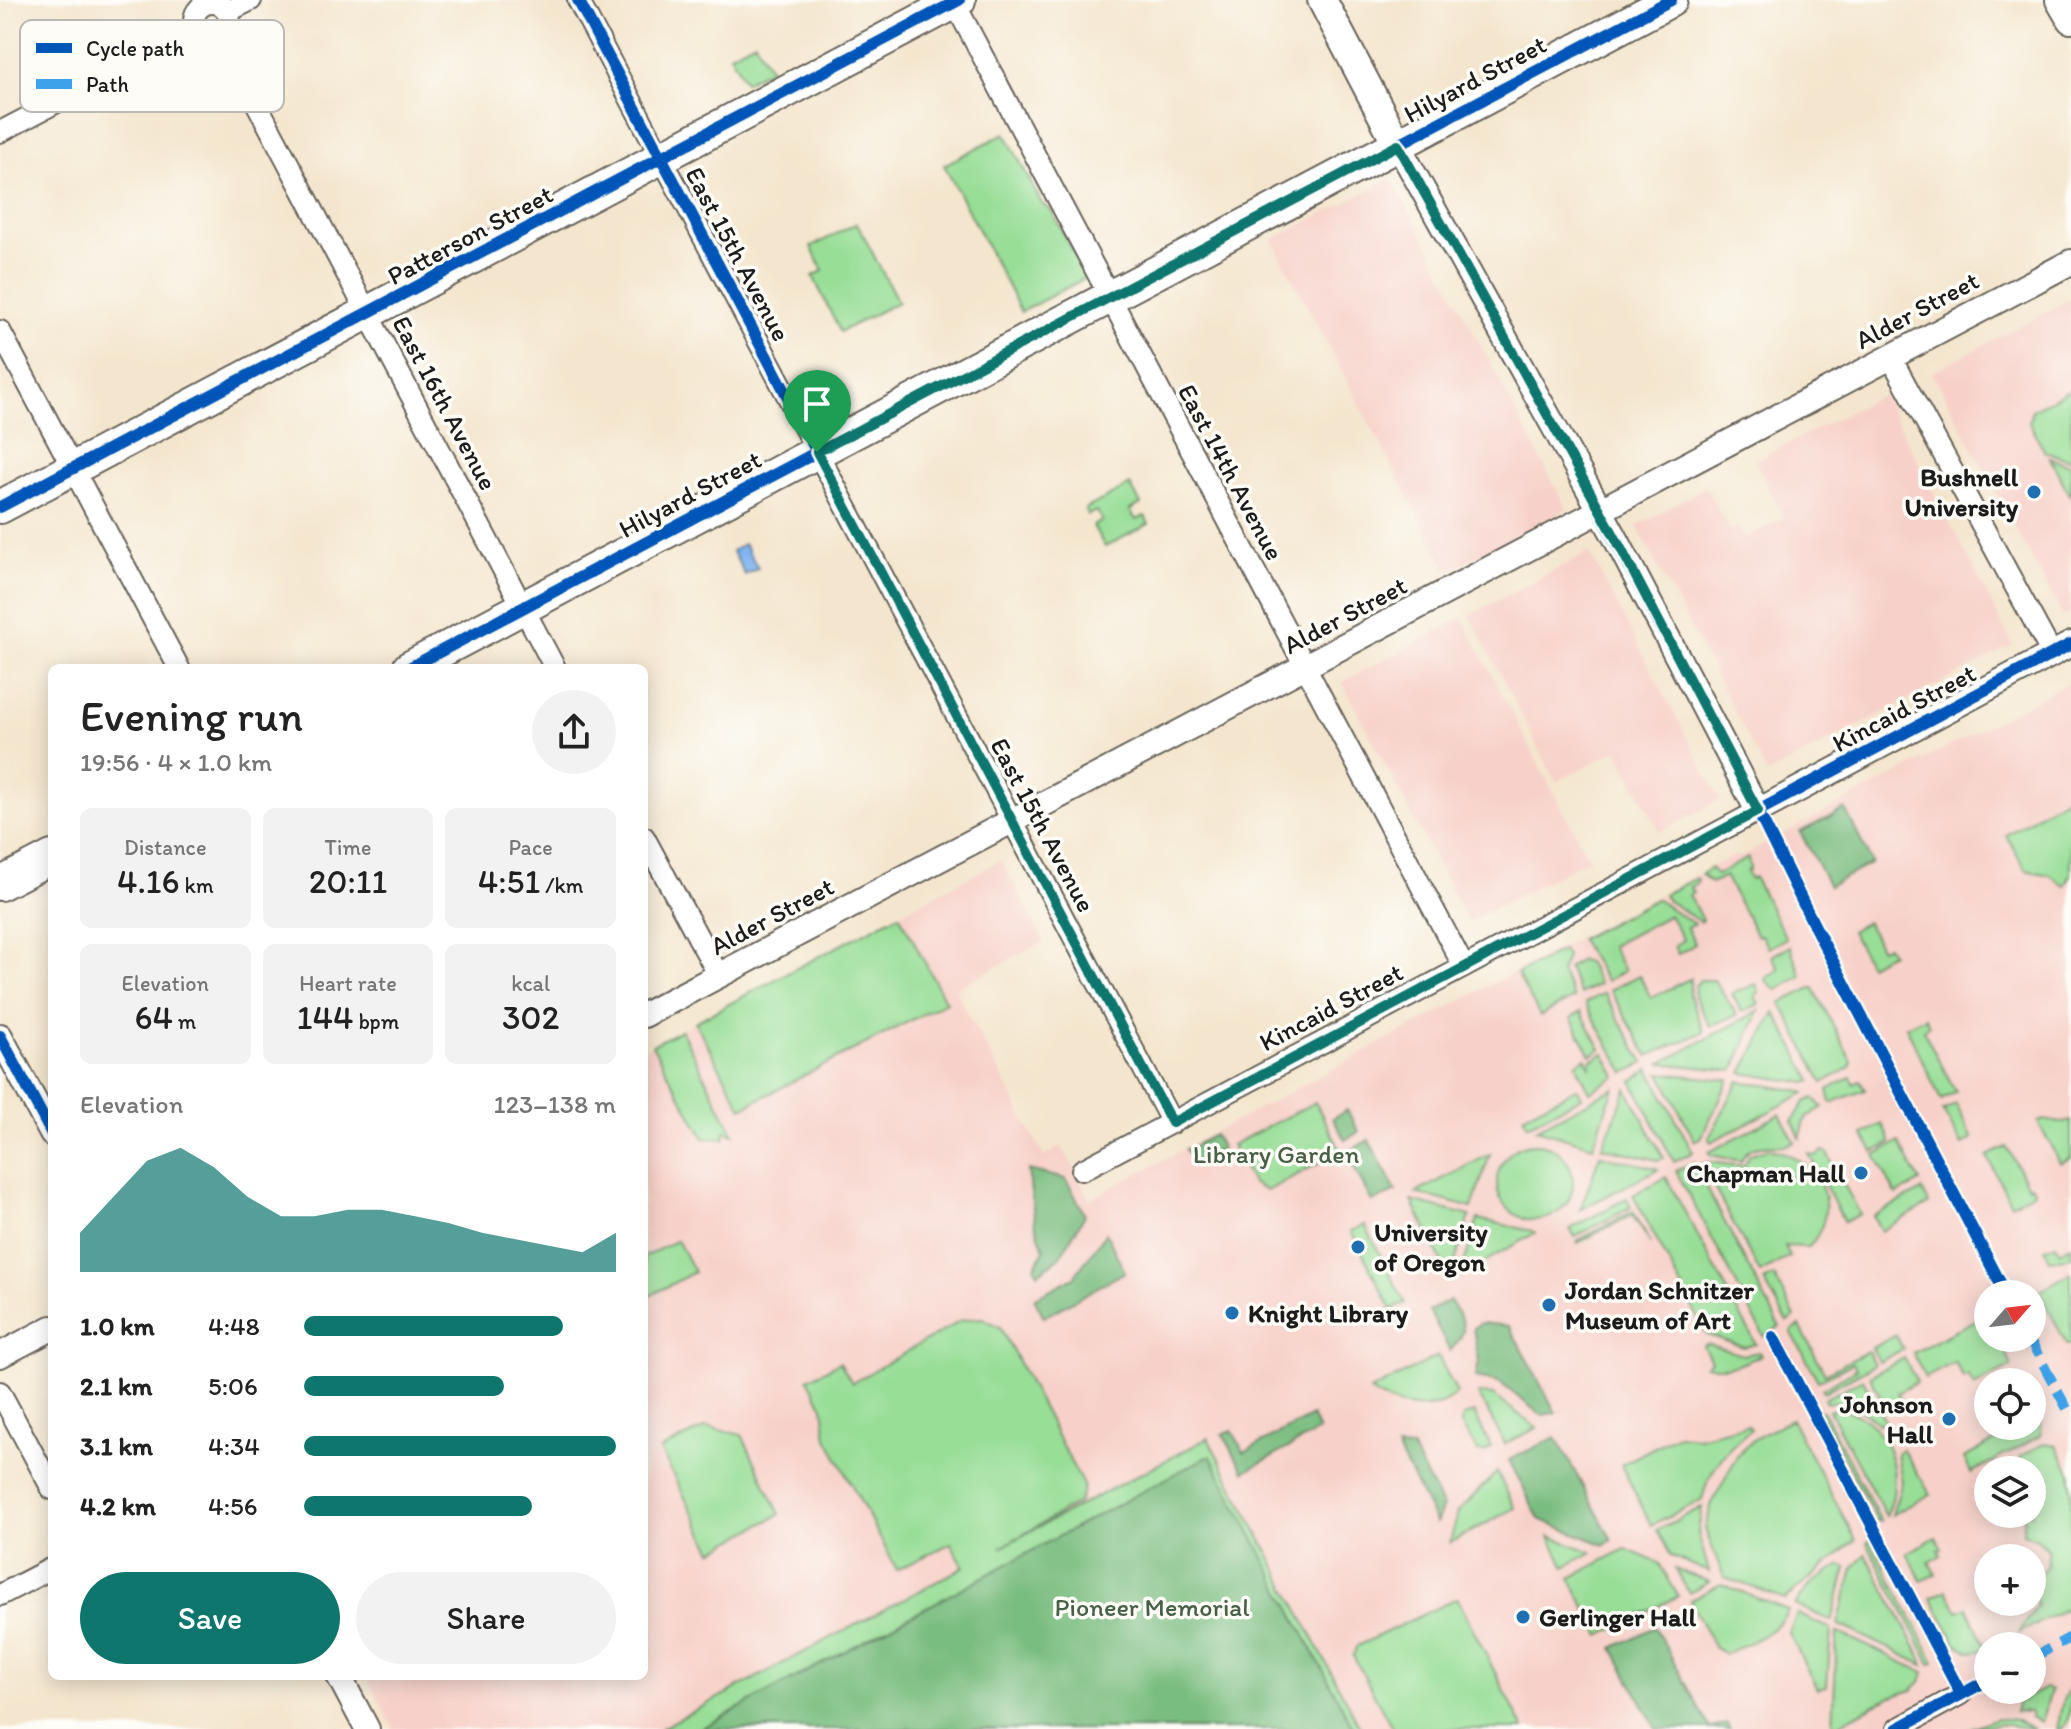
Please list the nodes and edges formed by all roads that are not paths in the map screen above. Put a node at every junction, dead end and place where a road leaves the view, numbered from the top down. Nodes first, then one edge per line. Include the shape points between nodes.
1 (251, 0) edge
2 (578, 0) edge
3 (1322, 0) edge
4 (1671, 0) edge
5 (2060, 0) edge
6 (956, 1) edge
7 (202, 2) edge
8 (227, 12) junction
9 (2071, 19) edge
10 (229, 20) edge
11 (38, 112) edge
12 (261, 112) edge
13 (0, 132) edge
14 (1398, 145) junction
15 (663, 158) junction
16 (2071, 262) edge
17 (1111, 297) junction
18 (368, 313) junction
19 (0, 331) edge
20 (1890, 356) junction
21 (817, 452) junction
22 (73, 468) junction
23 (0, 507) edge
24 (1600, 512) junction
25 (523, 608) junction
26 (2061, 649) edge
27 (177, 664) edge
28 (417, 664) edge
29 (553, 664) edge
30 (1306, 667) junction
31 (1758, 811) junction
32 (1012, 822) junction
33 (648, 844) edge
34 (48, 859) edge
35 (0, 884) edge
36 (1464, 967) junction
37 (719, 976) junction
38 (648, 1013) edge
39 (0, 1036) edge
40 (1172, 1123) junction
41 (48, 1126) edge
42 (1082, 1170) dead end
43 (48, 1330) edge
44 (0, 1355) edge
45 (0, 1392) edge
46 (48, 1482) edge
47 (48, 1570) edge
48 (0, 1595) edge
49 (341, 1680) edge
50 (1961, 1694) dead end
51 (367, 1729) edge
52 (1897, 1729) edge

1 - 8 street
2 - 15 street, East 15th Avenue
3 - 14 main road
4 - 14 main road, Hilyard Street
5 - 9 main road
6 - 15 main road, Patterson Street
6 - 17 street, East 14th Avenue
7 - 8 street
8 - 10 street
11 - 13 street
12 - 18 street, East 16th Avenue
14 - 17 main road, Hilyard Street
14 - 24 street
15 - 18 main road, Patterson Street
15 - 21 street, East 15th Avenue
16 - 20 street, Alder Street
17 - 21 main road, Hilyard Street
17 - 30 street, East 14th Avenue
18 - 22 main road, Patterson Street
18 - 25 street, East 16th Avenue
19 - 22 street
20 - 24 street, Alder Street
20 - 26 street
21 - 25 main road, Hilyard Street
21 - 32 street, East 15th Avenue
22 - 23 main road, Patterson Street
22 - 27 street
24 - 30 street, Alder Street
24 - 31 street
25 - 28 main road, Hilyard Street
25 - 29 street, East 16th Avenue
26 - 31 street, Kincaid Street
30 - 32 street, Alder Street
30 - 36 street, East 14th Avenue
31 - 36 street, Kincaid Street
32 - 37 street, Alder Street
32 - 40 street, East 15th Avenue
33 - 37 street
34 - 35 main road
36 - 40 street, Kincaid Street
37 - 38 street, Alder Street
39 - 41 street
40 - 42 street, Kincaid Street
43 - 44 street
45 - 46 street
47 - 48 street
49 - 51 street
50 - 52 street

